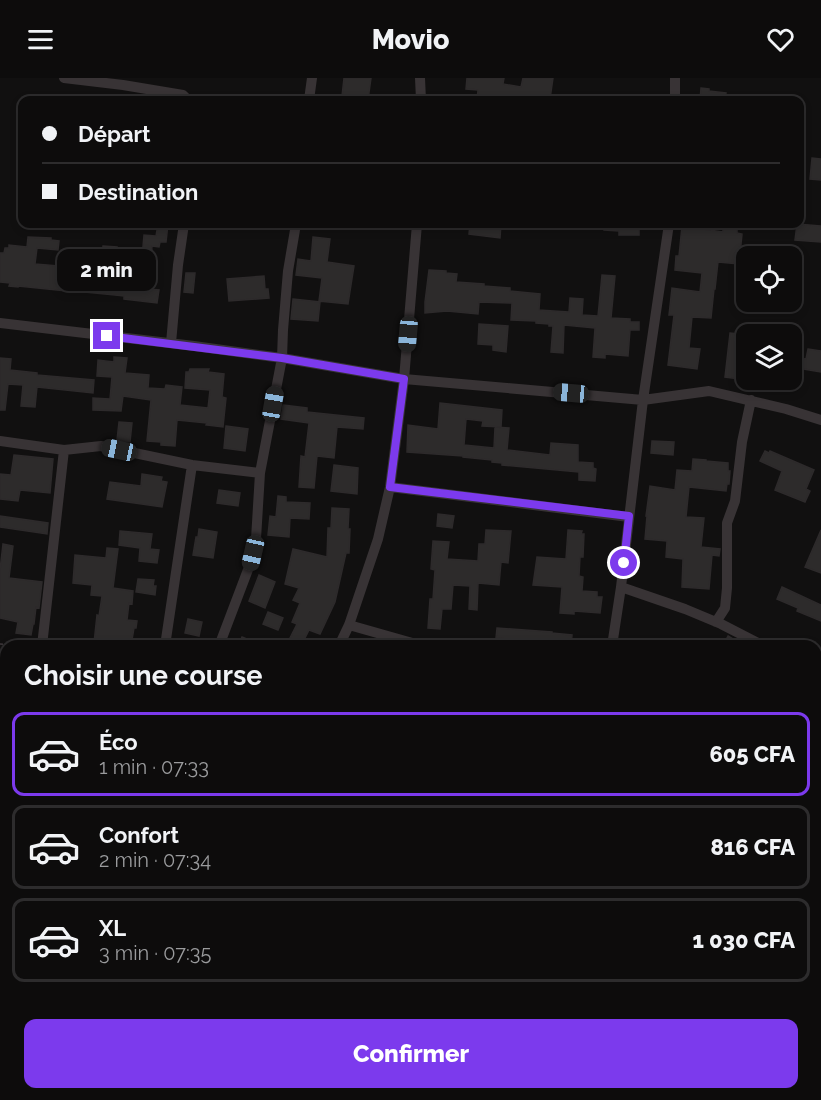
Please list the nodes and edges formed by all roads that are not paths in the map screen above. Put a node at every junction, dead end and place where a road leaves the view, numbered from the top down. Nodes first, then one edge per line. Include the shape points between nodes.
1 (64, 78) edge
2 (312, 78) edge
3 (420, 78) edge
4 (675, 78) edge
5 (185, 96) edge
6 (310, 96) edge
7 (421, 96) edge
8 (675, 96) edge
9 (183, 228) edge
10 (295, 228) edge
11 (417, 228) edge
12 (668, 228) edge
13 (0, 323) edge
14 (171, 343) junction
15 (282, 358) junction
16 (404, 379) junction
17 (643, 400) junction
18 (751, 400) junction
19 (821, 420) edge
20 (0, 441) edge
21 (64, 450) junction
22 (192, 465) junction
23 (260, 473) junction
24 (390, 487) junction
25 (629, 516) junction
26 (621, 586) junction
27 (716, 622) junction
28 (349, 625) junction
29 (43, 640) edge
30 (166, 640) edge
31 (221, 640) edge
32 (342, 640) edge
33 (402, 640) edge
34 (613, 640) edge
35 (752, 640) edge

1 - 5 street
2 - 6 street
3 - 7 street
4 - 8 street
9 - 14 street
10 - 15 street
11 - 16 street
12 - 17 street
13 - 14 street
14 - 15 street
15 - 16 street
15 - 23 street
16 - 17 street
16 - 24 street
17 - 18 street via 709,391
17 - 25 street
18 - 19 street
18 - 27 street via 735,501 727,523 725,608
20 - 21 street
21 - 22 street via 101,446
21 - 29 street
22 - 23 street
22 - 30 street
23 - 31 street via 256,538
24 - 25 street
24 - 28 street via 378,538
25 - 26 street
26 - 27 street
26 - 34 street
27 - 35 street
28 - 32 street
28 - 33 street

